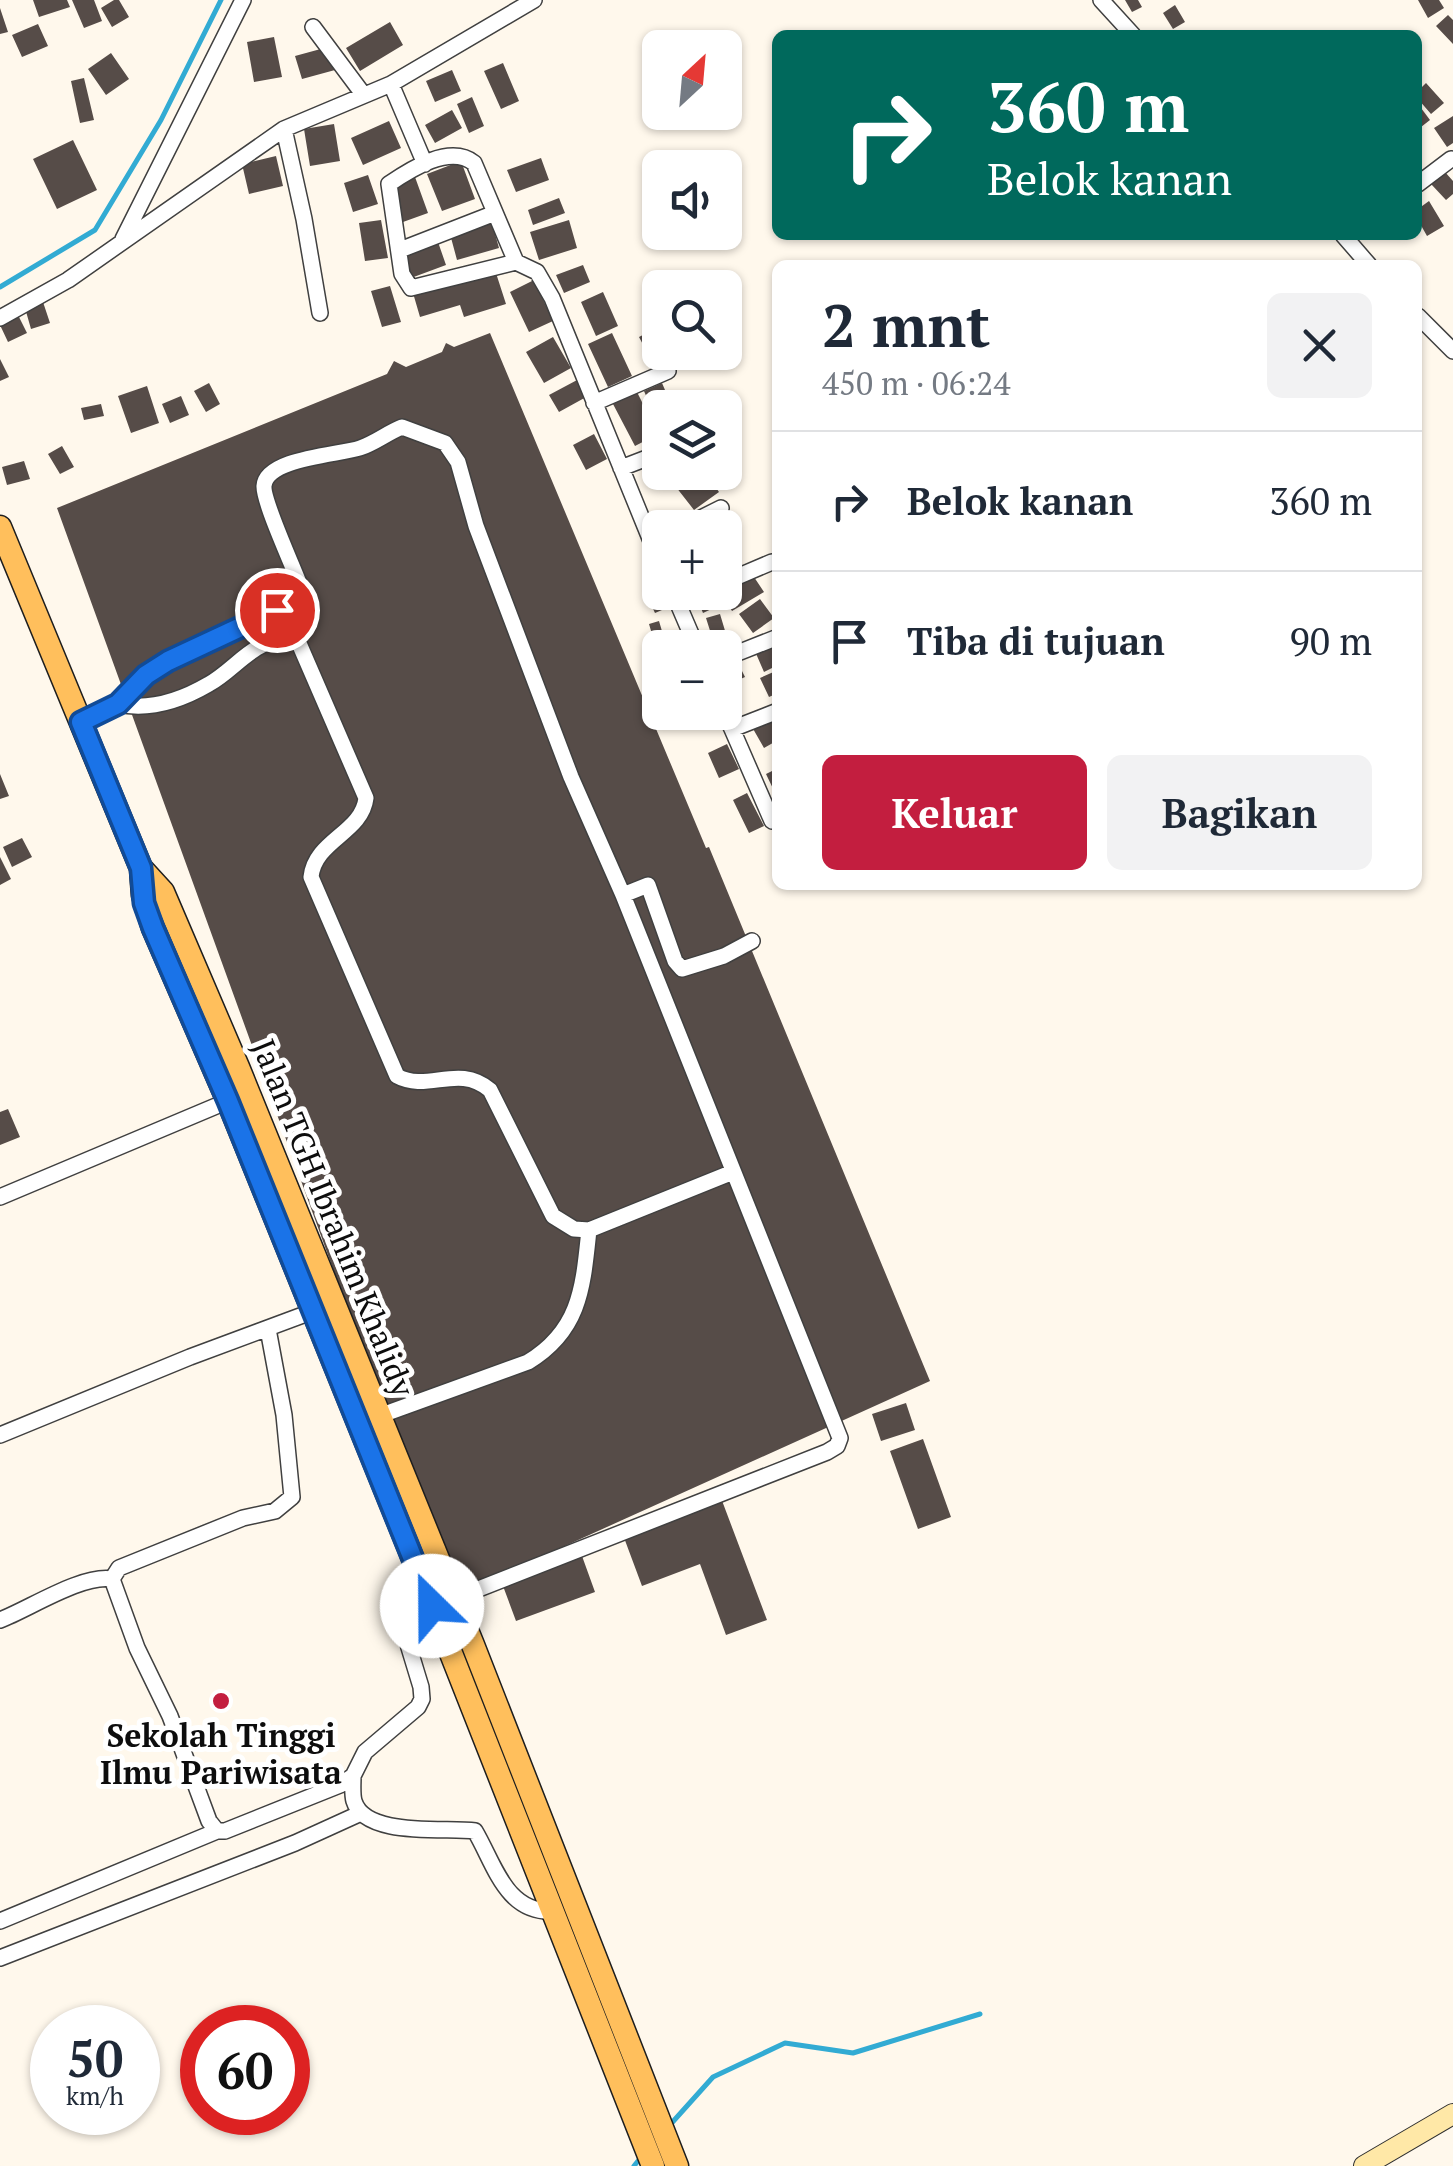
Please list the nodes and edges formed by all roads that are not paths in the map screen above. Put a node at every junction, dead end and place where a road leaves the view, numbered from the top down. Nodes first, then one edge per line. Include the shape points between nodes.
1 (242, 0) edge
2 (534, 0) edge
3 (1102, 0) edge
4 (313, 27) dead end
5 (1129, 30) edge
6 (391, 84) junction
7 (363, 94) junction
8 (284, 129) junction
9 (1451, 158) edge
10 (425, 164) junction
11 (1422, 181) edge
12 (495, 213) junction
13 (1348, 240) edge
14 (122, 242) junction
15 (400, 250) junction
16 (1365, 260) edge
17 (516, 262) junction
18 (320, 313) dead end
19 (0, 318) edge
20 (1422, 320) edge
21 (1453, 351) edge
22 (668, 371) dead end
23 (594, 404) junction
24 (642, 460) edge
25 (620, 468) junction
26 (721, 508) dead end
27 (717, 510) edge
28 (642, 513) edge
29 (0, 527) edge
30 (772, 562) dead end
31 (742, 575) edge
32 (772, 639) edge
33 (742, 651) edge
34 (118, 704) junction
35 (772, 713) edge
36 (81, 722) junction
37 (742, 725) edge
38 (732, 730) edge
39 (772, 821) dead end
40 (141, 868) junction
41 (624, 895) junction
42 (752, 941) dead end
43 (228, 1101) junction
44 (734, 1172) junction
45 (0, 1197) edge
46 (588, 1230) junction
47 (311, 1312) junction
48 (268, 1329) junction
49 (379, 1416) junction
50 (0, 1435) edge
51 (112, 1579) junction
52 (442, 1602) junction
53 (0, 1620) edge
54 (353, 1776) junction
55 (362, 1812) junction
56 (218, 1832) junction
57 (554, 1911) junction
58 (0, 1921) edge
59 (0, 1958) edge
60 (1453, 2114) edge
61 (648, 2125) junction
62 (653, 2166) edge
63 (676, 2166) edge
64 (1364, 2166) edge

1 - 14 street
2 - 6 street
3 - 5 street
4 - 7 street
6 - 7 street
6 - 10 street
7 - 8 street
8 - 14 street
8 - 18 street
9 - 11 street
10 - 12 street via 467,157
10 - 15 street via 388,186
12 - 15 street
12 - 17 street
13 - 16 street
14 - 19 street
15 - 17 street via 405,281 416,289
17 - 23 street via 533,269 546,286
20 - 21 street
22 - 23 street
23 - 25 street
24 - 25 street
25 - 28 street
26 - 27 street
29 - 36 main road, Jalan TGH Ibrahim Khalidy
30 - 31 street
32 - 33 street
34 - 36 street
34 - 41 street via 153,669 298,596 301,588 265,495 272,472 366,446 402,427 416,430 444,443 458,462 571,777
34 - 46 street via 159,706 211,684 265,643 286,638 302,644 366,798 358,818 316,858 311,877 397,1076 466,1077 490,1090 553,1216
35 - 37 street
36 - 40 main road, Jalan TGH Ibrahim Khalidy
38 - 39 street
40 - 43 main road, Jalan TGH Ibrahim Khalidy via 153,928
40 - 49 main road, Jalan TGH Ibrahim Khalidy via 169,906
41 - 42 street via 648,885 682,970
41 - 44 street
43 - 45 street
43 - 47 main road, Jalan TGH Ibrahim Khalidy
44 - 46 street
44 - 52 street via 834,1417 837,1446
46 - 49 street via 580,1297 547,1350
47 - 48 street
47 - 52 main road, Jalan TGH Ibrahim Khalidy
48 - 50 street
48 - 51 street via 292,1497 275,1511 120,1568
49 - 52 main road, Jalan TGH Ibrahim Khalidy
51 - 53 street via 76,1586
51 - 56 street
52 - 54 street via 404,1600 397,1608 422,1699 365,1752
52 - 57 main road
52 - 61 main road
54 - 55 street via 354,1801
54 - 56 street
55 - 57 street via 387,1826 476,1831 518,1902 536,1912
55 - 59 street
56 - 58 street
57 - 61 main road
60 - 64 main road
61 - 62 main road
61 - 63 main road

